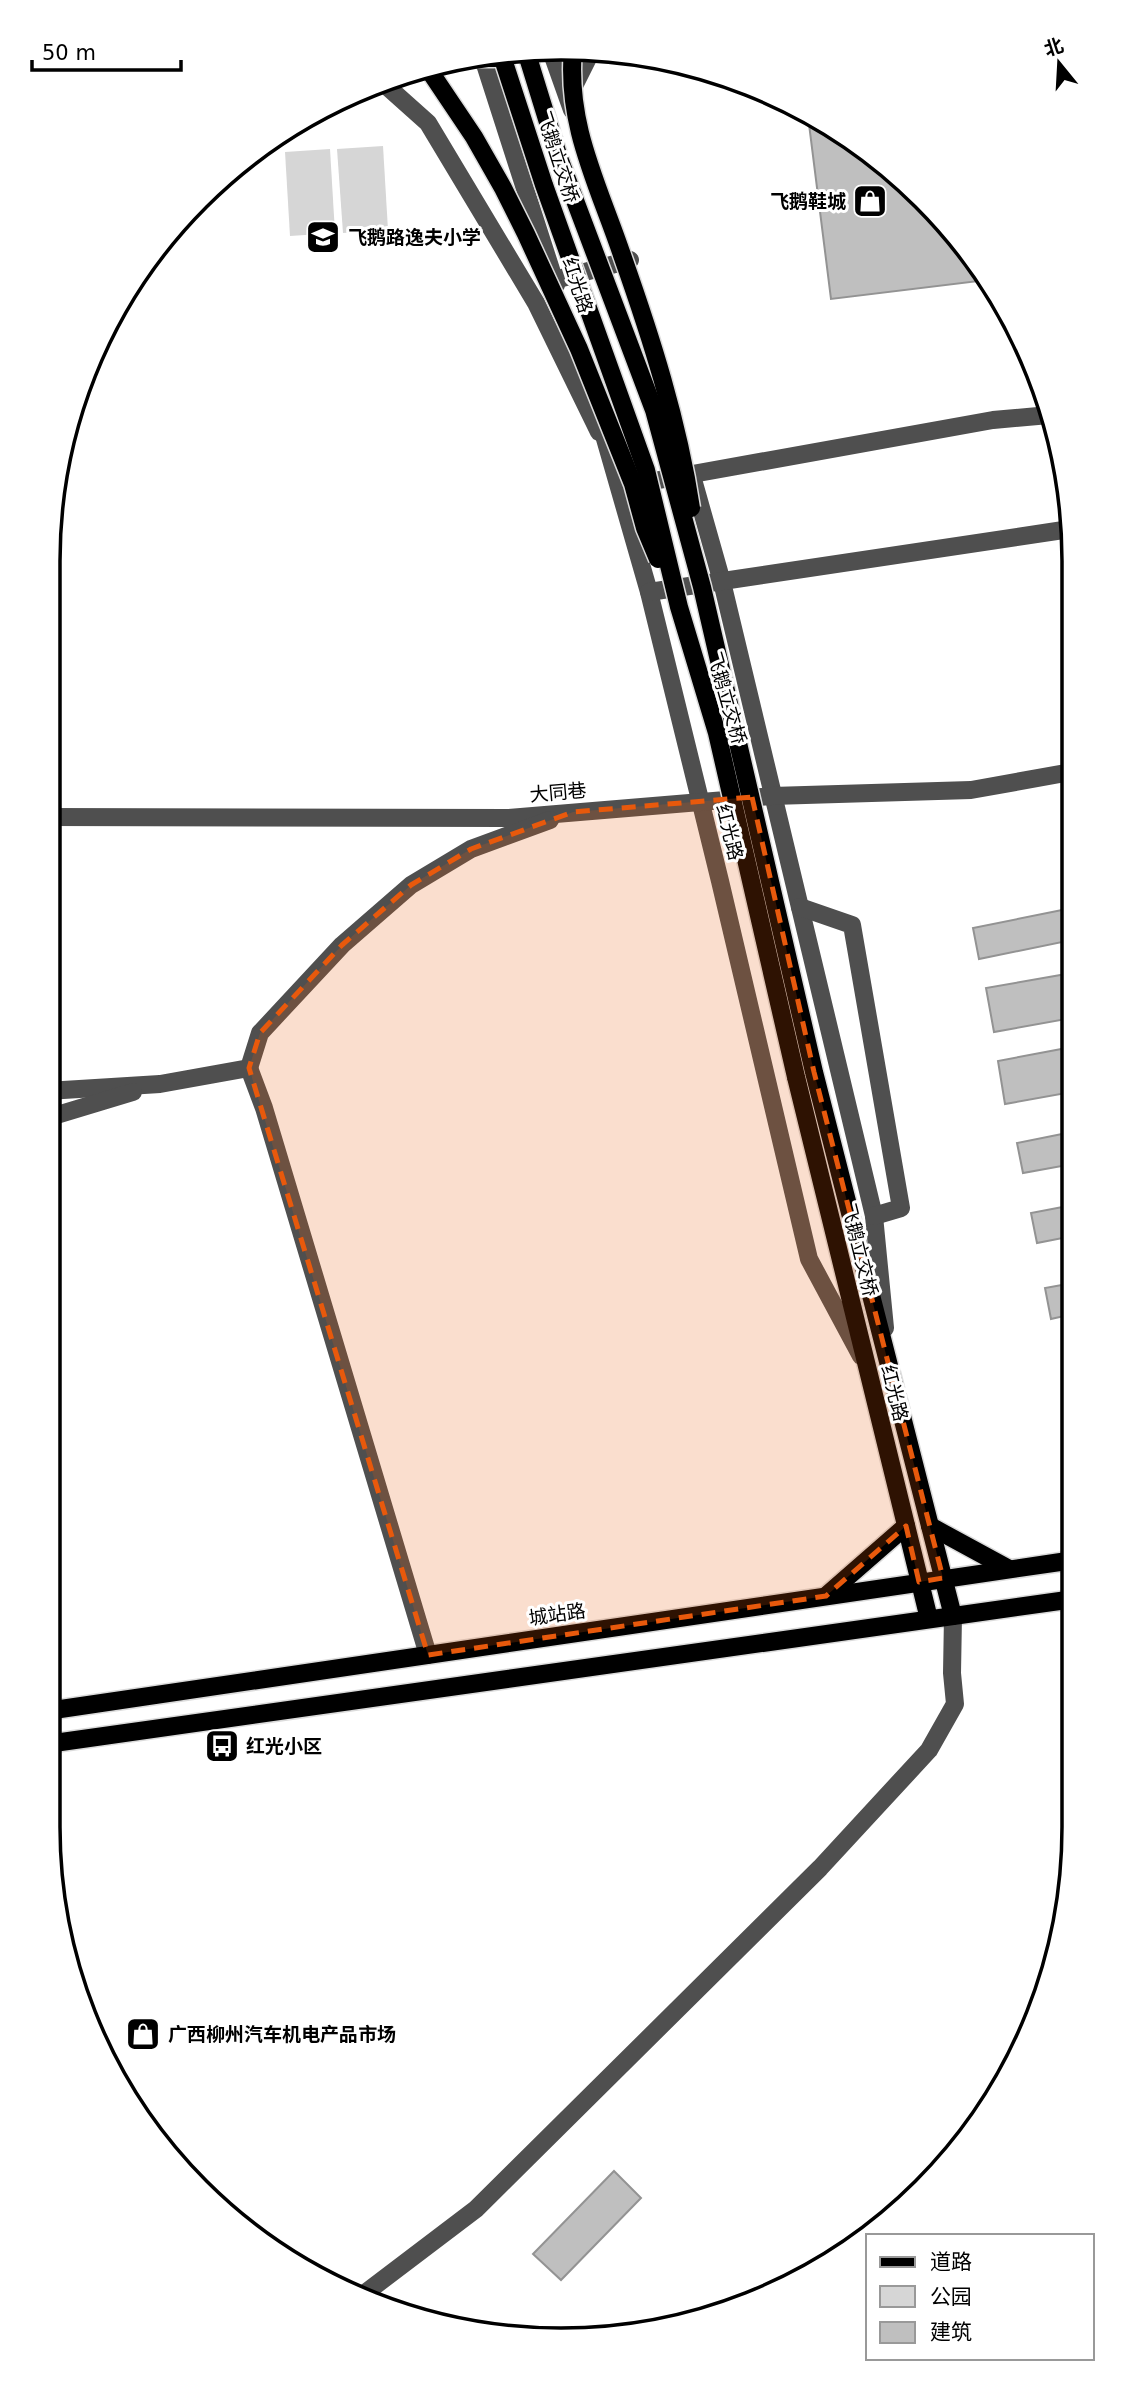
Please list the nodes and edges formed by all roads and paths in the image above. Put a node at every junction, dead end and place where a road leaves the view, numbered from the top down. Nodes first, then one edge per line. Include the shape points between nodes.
1 (554, 60) edge
2 (572, 60) edge
3 (529, 61) edge
4 (587, 61) edge
5 (505, 63) edge
6 (485, 66) edge
7 (433, 76) edge
8 (391, 90) edge
9 (568, 98) junction
10 (629, 260) junction
11 (554, 280) junction
12 (1041, 416) edge
13 (611, 458) junction
14 (691, 474) junction
15 (620, 487) junction
16 (1061, 530) edge
17 (722, 582) junction
18 (702, 587) junction
19 (649, 592) junction
20 (679, 607) junction
21 (1062, 774) edge
22 (772, 796) junction
23 (700, 801) junction
24 (573, 812) junction
25 (60, 817) edge
26 (800, 907) junction
27 (249, 1068) junction
28 (160, 1084) junction
29 (60, 1090) edge
30 (60, 1114) edge
31 (874, 1216) junction
32 (888, 1359) junction
33 (866, 1365) junction
34 (906, 1526) junction
35 (930, 1527) junction
36 (1062, 1562) edge
37 (1009, 1569) junction
38 (943, 1578) junction
39 (919, 1582) junction
40 (826, 1596) junction
41 (1062, 1601) edge
42 (953, 1616) junction
43 (929, 1619) junction
44 (428, 1655) junction
45 (60, 1709) edge
46 (60, 1742) edge
47 (369, 2290) edge

1 - 9 street, 红光路
2 - 18 main road, bridge via 578,131 623,256 682,454
3 - 18 main road, 飞鹅立交桥, bridge via 559,158 654,410
4 - 9 street
5 - 20 main road, 飞鹅立交桥, bridge via 646,470
6 - 11 street, 红光路
7 - 20 main road, bridge via 474,136 526,234 584,361
8 - 13 street via 428,123 536,303
9 - 10 street, 红光路
10 - 11 street
10 - 14 street, 红光路
11 - 13 street, 红光路
12 - 14 street via 993,420
13 - 15 street, 红光路
14 - 15 street
14 - 17 street, 红光路
15 - 19 street, 红光路
16 - 17 street
17 - 19 street
17 - 22 street, 红光路
18 - 32 main road, 飞鹅立交桥, bridge via 814,1072
19 - 23 street, 红光路
20 - 33 main road, 飞鹅立交桥, bridge via 717,733
21 - 22 street, 大同巷 via 971,790
22 - 23 street, 大同巷
22 - 26 street, 红光路
23 - 24 street, 大同巷
23 - 33 street, 红光路 via 810,1259
24 - 25 street, 大同巷 via 507,818
24 - 27 street via 471,849 411,885 342,945 260,1032
26 - 31 street, 红光路
26 - 31 street via 852,925 901,1208
27 - 28 street
27 - 44 street
28 - 29 street
28 - 30 street
31 - 32 street, 红光路
32 - 35 main road, 红光路
33 - 34 main road, 红光路
34 - 39 main road, 红光路
34 - 40 main road
35 - 37 main road
35 - 38 main road, 红光路
36 - 37 main road, 城站路
37 - 38 main road, 城站路
38 - 39 main road, 城站路
38 - 42 main road, 红光路
39 - 40 main road, 城站路
39 - 43 main road, 红光路
40 - 44 main road, 城站路
41 - 42 main road
42 - 43 main road
42 - 47 street via 955,1704 929,1750 820,1868 476,2209
43 - 46 main road
44 - 45 main road, 城站路

